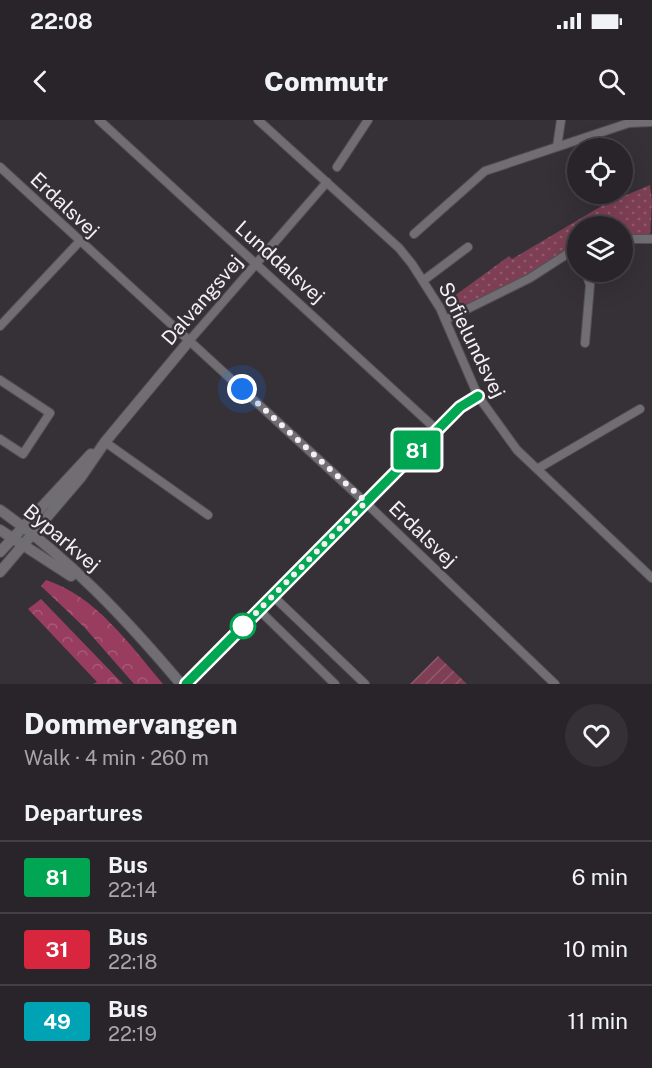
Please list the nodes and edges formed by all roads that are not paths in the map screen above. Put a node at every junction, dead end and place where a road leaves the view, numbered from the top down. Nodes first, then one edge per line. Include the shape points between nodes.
1 (99, 120) edge
2 (258, 120) edge
3 (368, 120) edge
4 (561, 120) edge
5 (652, 122) edge
6 (557, 147) junction
7 (0, 167) edge
8 (337, 167) dead end
9 (327, 182) junction
10 (414, 234) dead end
11 (633, 239) edge
12 (652, 239) edge
13 (80, 241) junction
14 (468, 247) dead end
15 (567, 255) edge
16 (256, 264) junction
17 (424, 280) junction
18 (589, 282) edge
19 (445, 320) junction
20 (0, 326) edge
21 (189, 341) junction
22 (585, 343) dead end
23 (0, 380) edge
24 (478, 396) junction
25 (640, 409) dead end
26 (437, 430) junction
27 (0, 439) edge
28 (105, 441) junction
29 (537, 469) junction
30 (366, 502) junction
31 (0, 510) edge
32 (208, 515) dead end
33 (23, 527) junction
34 (0, 530) edge
35 (32, 535) junction
36 (13, 538) junction
37 (23, 546) junction
38 (0, 552) edge
39 (0, 572) edge
40 (652, 578) edge
41 (99, 593) junction
42 (273, 596) junction
43 (259, 610) junction
44 (181, 684) edge
45 (186, 684) edge
46 (335, 684) edge
47 (365, 684) edge
48 (555, 684) edge

1 - 16 street, Lunddalsvej
2 - 9 street, Sofielundsvej
3 - 8 street
4 - 6 street
5 - 6 street via 630,123
6 - 10 street via 485,171
7 - 13 street, Erdalsvej
9 - 16 street, Dalvangsvej
9 - 17 street, Sofielundsvej via 399,248
11 - 12 street
13 - 20 street
13 - 21 street, Erdalsvej
14 - 17 street
15 - 19 street
16 - 21 street, Dalvangsvej
16 - 26 street, Lunddalsvej
17 - 19 street, Sofielundsvej
18 - 22 street
19 - 24 street, Sofielundsvej
21 - 28 street, Dalvangsvej
21 - 30 street, Erdalsvej
23 - 27 street via 50,413 23,454
24 - 26 street via 463,404
24 - 29 street, Sofielundsvej via 509,441
25 - 29 street
26 - 30 street
28 - 32 street
28 - 33 street, Dalvangsvej
28 - 35 street, Dalvangsvej via 81,477
29 - 40 street, Sofielundsvej
30 - 42 street
30 - 48 street, Erdalsvej
31 - 33 street, Byparkvej
33 - 35 street, Byparkvej
33 - 36 street, Dalvangsvej
34 - 36 street, Byparkvej
35 - 37 street, Dalvangsvej
35 - 41 street, Byparkvej
36 - 37 street, Byparkvej
36 - 38 street, Dalvangsvej
37 - 39 street, Dalvangsvej
37 - 41 street, Byparkvej
41 - 44 street, Byparkvej
42 - 43 street
42 - 47 street
43 - 45 street
43 - 46 street

